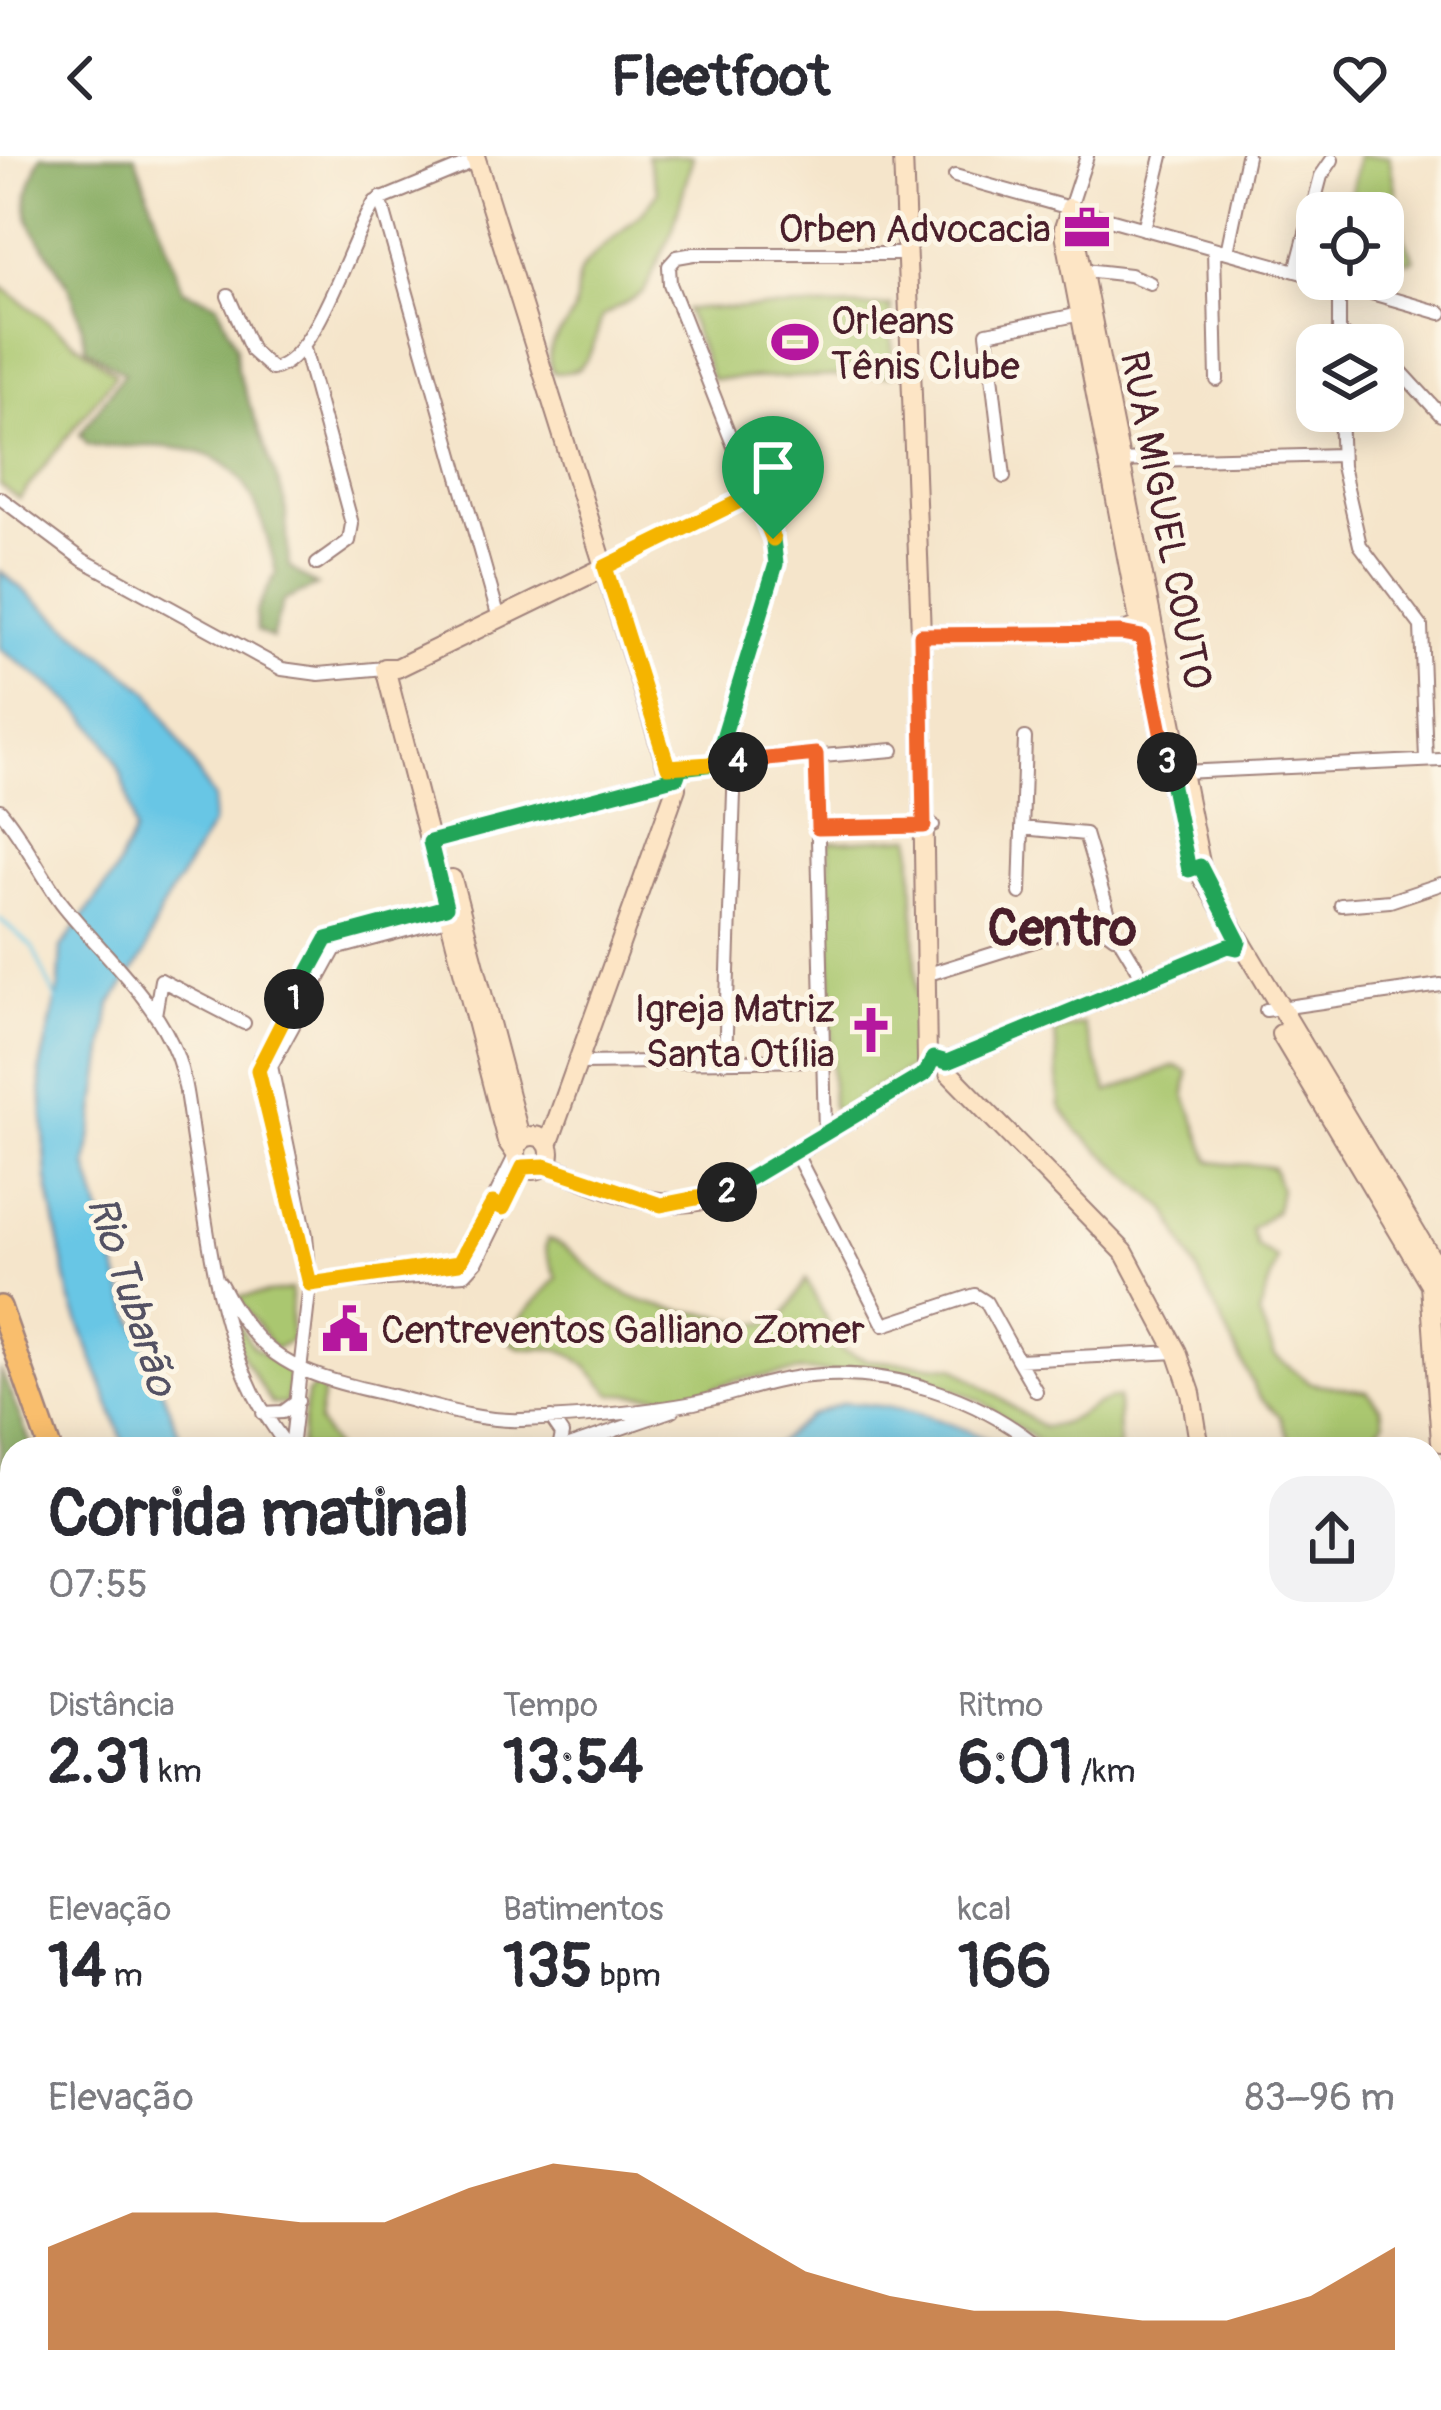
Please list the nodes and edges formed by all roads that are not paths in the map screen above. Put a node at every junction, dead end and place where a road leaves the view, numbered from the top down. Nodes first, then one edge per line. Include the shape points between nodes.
1 (908, 156) edge
2 (1087, 156) edge
3 (1162, 156) edge
4 (1246, 156) edge
5 (476, 158) edge
6 (1332, 160) dead end
7 (955, 176) dead end
8 (1318, 192) edge
9 (380, 198) junction
10 (1070, 208) junction
11 (1144, 229) junction
12 (1220, 250) junction
13 (911, 254) junction
14 (1085, 270) junction
15 (1296, 272) edge
16 (1150, 283) dead end
17 (228, 296) dead end
18 (1393, 300) edge
19 (1087, 312) junction
20 (1441, 314) edge
21 (304, 346) junction
22 (1404, 375) edge
23 (1217, 380) dead end
24 (1441, 415) edge
25 (1340, 432) edge
26 (1341, 455) junction
27 (1115, 461) junction
28 (1004, 477) dead end
29 (754, 494) junction
30 (0, 498) edge
31 (317, 564) dead end
32 (605, 567) junction
33 (499, 618) junction
34 (1139, 631) junction
35 (926, 635) junction
36 (391, 668) junction
37 (1025, 738) dead end
38 (893, 750) dead end
39 (816, 754) junction
40 (1434, 760) edge
41 (735, 762) junction
42 (715, 764) junction
43 (673, 772) junction
44 (1182, 772) junction
45 (0, 810) edge
46 (928, 826) junction
47 (818, 828) junction
48 (1022, 828) junction
49 (436, 841) junction
50 (1194, 868) junction
51 (1441, 884) edge
52 (1020, 893) dead end
53 (1341, 905) dead end
54 (454, 911) junction
55 (1120, 941) junction
56 (1233, 943) junction
57 (935, 972) junction
58 (1145, 981) junction
59 (1441, 981) edge
60 (1273, 1009) junction
61 (151, 1010) junction
62 (244, 1023) dead end
63 (823, 1060) junction
64 (725, 1062) junction
65 (578, 1063) junction
66 (938, 1068) junction
67 (825, 1133) junction
68 (795, 1152) junction
69 (520, 1154) junction
70 (546, 1155) junction
71 (1438, 1282) edge
72 (220, 1283) junction
73 (310, 1284) junction
74 (0, 1307) edge
75 (1438, 1339) edge
76 (1171, 1353) junction
77 (1018, 1360) junction
78 (302, 1371) junction
79 (1036, 1391) dead end
80 (298, 1401) junction
81 (693, 1403) junction
82 (263, 1413) junction
83 (551, 1418) junction
84 (46, 1437) edge
85 (282, 1437) edge
86 (293, 1437) edge
87 (562, 1437) edge
88 (595, 1437) edge
89 (1023, 1437) edge
90 (1186, 1437) edge
91 (1198, 1437) edge
92 (1441, 1437) edge

1 - 13 street
2 - 10 street
3 - 11 street
4 - 12 street
5 - 9 street
5 - 32 street
6 - 8 street
7 - 10 street
9 - 21 street
9 - 33 street
10 - 11 street
10 - 14 street, RUA MIGUEL COUTO
10 - 19 street, RUA MIGUEL COUTO via 1064,228
11 - 12 street
12 - 15 street
12 - 23 street
13 - 29 street via 694,254 671,261 670,284
13 - 35 street
14 - 16 street
14 - 19 street, RUA MIGUEL COUTO
17 - 21 street via 265,366 287,364
18 - 20 street
19 - 27 street, RUA MIGUEL COUTO
19 - 28 street via 987,333
21 - 31 street via 352,524 349,541
22 - 24 street
25 - 26 street
26 - 27 street
26 - 40 street via 1360,545 1421,626
27 - 34 street, RUA MIGUEL COUTO
29 - 32 street
29 - 42 street via 776,564
30 - 36 street via 82,560 282,669
32 - 33 street
32 - 43 street
33 - 36 street
34 - 35 street
34 - 44 street, RUA MIGUEL COUTO
34 - 50 street, RUA MIGUEL COUTO
35 - 46 street
36 - 49 street
37 - 48 street
38 - 39 street
39 - 41 street
39 - 47 street
40 - 44 street
41 - 42 street
41 - 64 street
42 - 43 street
43 - 49 street
43 - 65 street via 676,788
44 - 50 street, RUA MIGUEL COUTO
45 - 61 street via 62,903
46 - 47 street
46 - 57 street
46 - 66 street
47 - 63 street
48 - 52 street
48 - 55 street via 1083,832
49 - 54 street
50 - 56 street, RUA MIGUEL COUTO
51 - 53 street via 1390,901
54 - 69 street
54 - 73 street via 327,939 278,1041 258,1065
55 - 57 street via 1095,922
55 - 58 street
56 - 58 street
56 - 60 street, RUA MIGUEL COUTO
57 - 66 street
58 - 66 street
59 - 60 street
60 - 71 street, RUA MIGUEL COUTO
61 - 62 street via 161,980
61 - 72 street via 182,1072
63 - 64 street
63 - 67 street
64 - 65 street
65 - 70 street
66 - 67 street
66 - 76 street via 1116,1258
67 - 68 street
68 - 70 street via 726,1193 670,1205
68 - 77 street via 884,1325 975,1295
69 - 70 street
69 - 70 street via 536,1136
69 - 73 street via 462,1269
71 - 75 street, RUA MIGUEL COUTO
72 - 78 street via 260,1346
72 - 82 street via 236,1358
73 - 78 street
74 - 84 main road
75 - 92 street, RUA MIGUEL COUTO
76 - 77 street
76 - 90 street
76 - 91 street via 1191,1393
77 - 79 street
78 - 80 street
78 - 83 street via 498,1419
80 - 82 street
80 - 86 street
81 - 83 street
81 - 88 street
81 - 89 street via 810,1376 879,1378 980,1408
82 - 85 street
83 - 87 street

